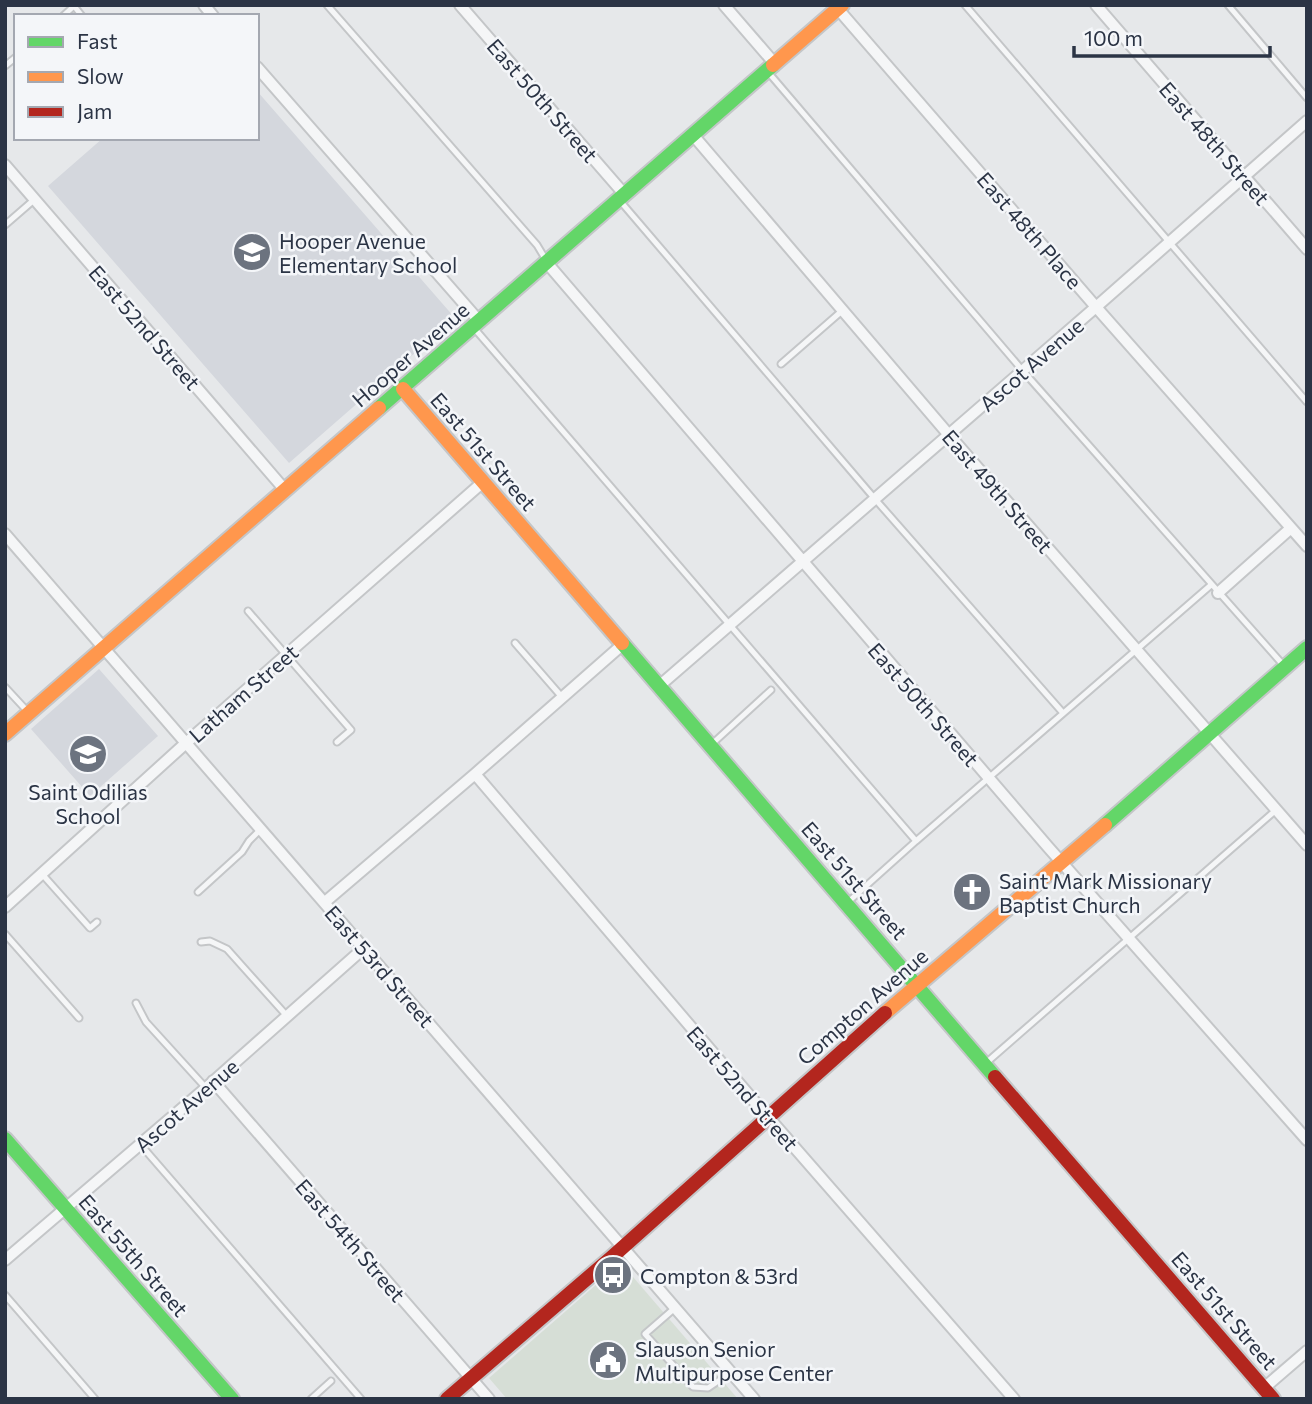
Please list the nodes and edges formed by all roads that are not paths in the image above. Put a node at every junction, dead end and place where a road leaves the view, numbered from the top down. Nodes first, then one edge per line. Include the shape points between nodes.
1 (327, 5) edge
2 (460, 5) edge
3 (724, 5) edge
4 (965, 5) edge
5 (1096, 5) edge
6 (1228, 5) edge
7 (840, 7) edge
8 (64, 14) edge
9 (80, 14) edge
10 (771, 67) junction
11 (259, 68) edge
12 (1307, 98) edge
13 (1307, 121) edge
14 (694, 135) junction
15 (5, 165) edge
16 (1243, 177) junction
17 (622, 197) junction
18 (34, 199) junction
19 (5, 225) edge
20 (1170, 242) junction
21 (1307, 249) edge
22 (547, 263) junction
23 (1096, 307) junction
24 (843, 310) junction
25 (477, 325) junction
26 (781, 364) dead end
27 (1023, 371) junction
28 (403, 389) junction
29 (1307, 402) edge
30 (949, 435) junction
31 (483, 482) junction
32 (285, 490) junction
33 (875, 499) junction
34 (1291, 528) junction
35 (5, 534) edge
36 (1307, 546) edge
37 (802, 562) junction
38 (1214, 589) junction
39 (248, 611) dead end
40 (729, 626) junction
41 (515, 643) dead end
42 (622, 645) junction
43 (104, 648) junction
44 (1307, 648) edge
45 (1136, 649) junction
46 (287, 654) junction
47 (1285, 667) junction
48 (5, 687) edge
49 (658, 687) junction
50 (771, 690) dead end
51 (563, 698) junction
52 (1063, 713) junction
53 (29, 714) junction
54 (1209, 733) junction
55 (5, 734) edge
56 (337, 741) dead end
57 (186, 743) junction
58 (710, 746) junction
59 (475, 774) junction
60 (988, 778) junction
61 (1276, 810) junction
62 (261, 829) junction
63 (916, 841) junction
64 (1307, 845) edge
65 (1062, 863) junction
66 (42, 874) junction
67 (198, 892) dead end
68 (324, 902) junction
69 (847, 903) junction
70 (5, 906) edge
71 (97, 922) dead end
72 (5, 934) edge
73 (1129, 939) junction
74 (201, 942) dead end
75 (364, 947) junction
76 (918, 984) junction
77 (136, 1003) dead end
78 (287, 1016) junction
79 (79, 1018) dead end
80 (986, 1063) junction
81 (210, 1085) junction
82 (768, 1116) junction
83 (5, 1139) edge
84 (1307, 1140) edge
85 (140, 1144) junction
86 (65, 1208) junction
87 (624, 1246) junction
88 (5, 1260) edge
89 (5, 1294) edge
90 (676, 1307) junction
91 (1307, 1351) edge
92 (731, 1372) junction
93 (471, 1378) junction
94 (331, 1381) dead end
95 (1269, 1393) edge
96 (95, 1399) edge
97 (232, 1399) edge
98 (311, 1399) edge
99 (361, 1399) edge
100 (447, 1399) edge
101 (489, 1399) edge
102 (754, 1399) edge
103 (1014, 1399) edge

1 - 22 lane via 537,245
2 - 17 street, East 50th Street
3 - 10 street
4 - 20 lane
5 - 16 street, East 48th Street
6 - 12 lane
7 - 10 street, Hooper Avenue
7 - 23 street, East 48th Place
8 - 9 lane via 74,6
10 - 14 street, Hooper Avenue
10 - 27 lane
11 - 25 street
13 - 16 street, Ascot Avenue
14 - 17 street, Hooper Avenue
14 - 24 street, East 49th Street
15 - 18 street, East 52nd Street
16 - 20 street, Ascot Avenue
16 - 21 street, East 48th Street
17 - 22 street, Hooper Avenue
17 - 33 lane
18 - 19 lane
18 - 32 street, East 52nd Street
20 - 23 street, Ascot Avenue
20 - 29 lane
22 - 25 street, Hooper Avenue
22 - 37 street, East 50th Street
23 - 27 street, Ascot Avenue
23 - 34 street, East 48th Place
24 - 26 lane
24 - 30 street, East 49th Street
25 - 28 street, Hooper Avenue
25 - 40 lane
27 - 30 street, Ascot Avenue
27 - 38 lane
28 - 31 street, East 51st Street
28 - 32 street, Hooper Avenue
30 - 33 street, Ascot Avenue
30 - 45 street, East 49th Street
31 - 42 street, East 51st Street
31 - 46 street, Latham Street
32 - 43 street, Hooper Avenue
33 - 37 street, Ascot Avenue
33 - 52 lane
34 - 36 street, East 48th Place
34 - 38 street
35 - 43 street, East 53rd Street
37 - 40 street, Ascot Avenue
37 - 60 street, East 50th Street
38 - 45 lane
38 - 47 lane
39 - 46 lane
40 - 49 street, Ascot Avenue
40 - 63 lane
41 - 51 lane
42 - 49 street, East 51st Street
42 - 51 street
43 - 53 street, Hooper Avenue
43 - 57 street, East 53rd Street
44 - 47 street, Compton Avenue
45 - 52 lane
45 - 54 street, East 49th Street
46 - 56 lane via 351,730
46 - 57 street, Latham Street
47 - 54 street, Compton Avenue
48 - 53 lane
49 - 58 street, East 51st Street
50 - 58 lane
51 - 59 street
52 - 60 lane
53 - 55 street, Hooper Avenue
54 - 61 street, East 49th Street
54 - 65 street, Compton Avenue
57 - 62 street, East 53rd Street
57 - 66 street, Latham Street
58 - 69 street, East 51st Street
59 - 68 street
59 - 82 street, East 52nd Street
60 - 63 lane
60 - 65 street, East 50th Street
61 - 64 street, East 49th Street
61 - 73 lane
62 - 67 lane
62 - 68 street, East 53rd Street
63 - 69 lane
65 - 73 street, East 50th Street
65 - 76 street, Compton Avenue
66 - 70 street, Latham Street
66 - 71 lane via 90,928
68 - 75 street, East 53rd Street
69 - 76 street, East 51st Street
72 - 79 lane
73 - 80 lane
73 - 84 street, East 50th Street
74 - 78 lane via 227,949
75 - 78 street, Ascot Avenue
75 - 87 street, East 53rd Street
76 - 80 street, East 51st Street
76 - 82 street, Compton Avenue
77 - 81 lane via 146,1021
78 - 81 street, Ascot Avenue
80 - 95 street, East 51st Street
81 - 85 street, Ascot Avenue
81 - 93 street, East 54th Street
82 - 87 street, Compton Avenue
82 - 103 street, East 52nd Street
83 - 86 street, East 55th Street
85 - 86 street, Ascot Avenue
85 - 99 lane
86 - 88 street, Ascot Avenue
86 - 97 street, East 55th Street
87 - 90 street, East 53rd Street
87 - 93 street, Compton Avenue
89 - 96 lane
90 - 92 street, East 53rd Street
90 - 92 lane via 645,1334 693,1387 708,1388
91 - 95 street
92 - 102 street, East 53rd Street
93 - 100 street, Compton Avenue
93 - 101 street, East 54th Street
94 - 98 lane

